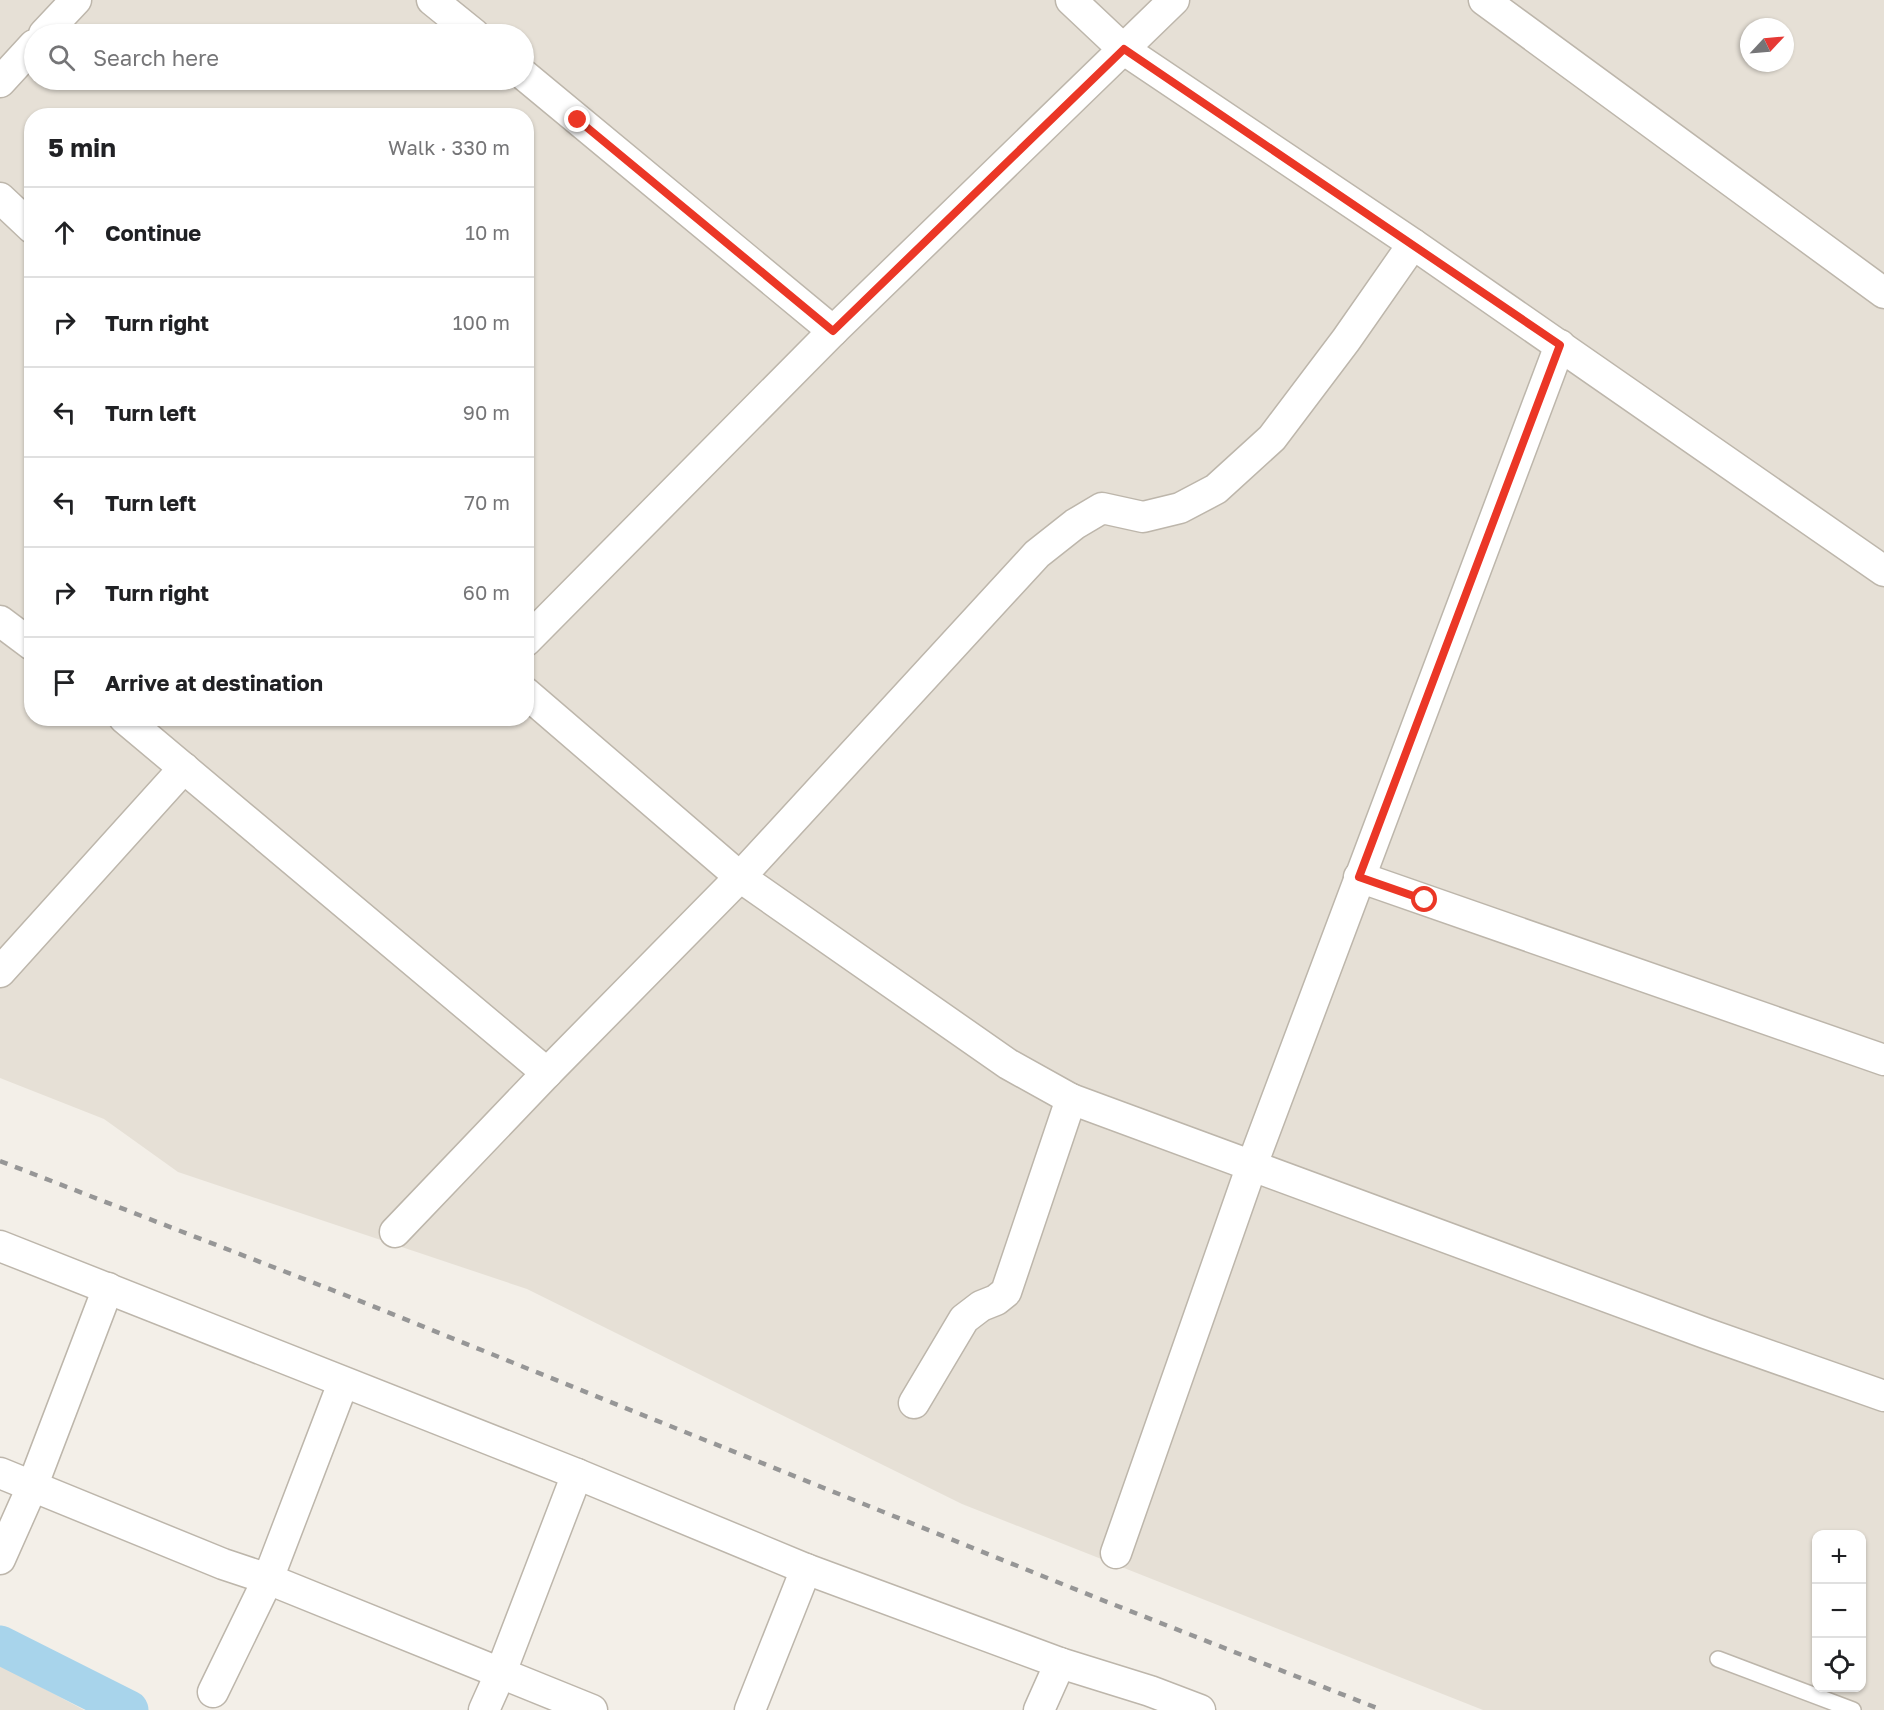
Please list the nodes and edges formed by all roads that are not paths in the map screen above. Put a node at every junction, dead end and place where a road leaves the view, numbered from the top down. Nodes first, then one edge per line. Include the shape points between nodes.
1 (76, 0) edge
2 (432, 0) edge
3 (1071, 0) edge
4 (1174, 0) edge
5 (1484, 0) edge
6 (53, 24) edge
7 (462, 24) edge
8 (1124, 49) junction
9 (24, 56) edge
10 (0, 82) edge
11 (534, 83) edge
12 (0, 198) edge
13 (24, 220) edge
14 (1413, 244) junction
15 (1884, 293) edge
16 (833, 331) junction
17 (1560, 345) junction
18 (1884, 571) edge
19 (0, 621) edge
20 (534, 633) edge
21 (24, 639) edge
22 (534, 700) edge
23 (134, 726) edge
24 (184, 768) junction
25 (740, 877) junction
26 (1359, 877) junction
27 (0, 972) edge
28 (1884, 1060) edge
29 (547, 1073) junction
30 (1071, 1099) junction
31 (1252, 1165) junction
32 (395, 1232) dead end
33 (0, 1246) edge
34 (108, 1288) junction
35 (343, 1383) junction
36 (1884, 1396) edge
37 (914, 1403) dead end
38 (0, 1473) edge
39 (577, 1474) junction
40 (32, 1487) junction
41 (1116, 1553) dead end
42 (0, 1559) edge
43 (806, 1569) junction
44 (268, 1579) junction
45 (1718, 1659) dead end
46 (1059, 1663) junction
47 (501, 1672) junction
48 (213, 1692) dead end
49 (1146, 1700) edge
50 (484, 1710) edge
51 (592, 1710) edge
52 (750, 1710) edge
53 (1039, 1710) edge
54 (1200, 1710) edge
55 (1853, 1710) edge

1 - 6 street
2 - 7 street
3 - 8 street
4 - 8 street
5 - 15 street
8 - 14 street
8 - 16 street
9 - 10 street
11 - 16 street
12 - 13 street
14 - 17 street
14 - 25 street via 1272,438 1216,489 1180,508 1143,517 1102,508 1037,554
16 - 20 street
17 - 18 street
17 - 26 street
19 - 21 street
22 - 25 street
23 - 24 street
24 - 27 street
24 - 29 street
25 - 29 street
25 - 30 street via 1008,1064
26 - 28 street
26 - 31 street
29 - 32 street
30 - 31 street
30 - 37 street via 1006,1292 964,1319
31 - 36 street
31 - 41 street
33 - 34 street
34 - 35 street
34 - 40 street
35 - 39 street
35 - 44 street
38 - 40 street
39 - 43 street
39 - 47 street
40 - 42 street
40 - 44 street
43 - 46 street
43 - 52 street
44 - 47 street
44 - 48 street
45 - 55 lane
46 - 49 street
46 - 53 street
47 - 50 street
47 - 51 street
49 - 54 street

